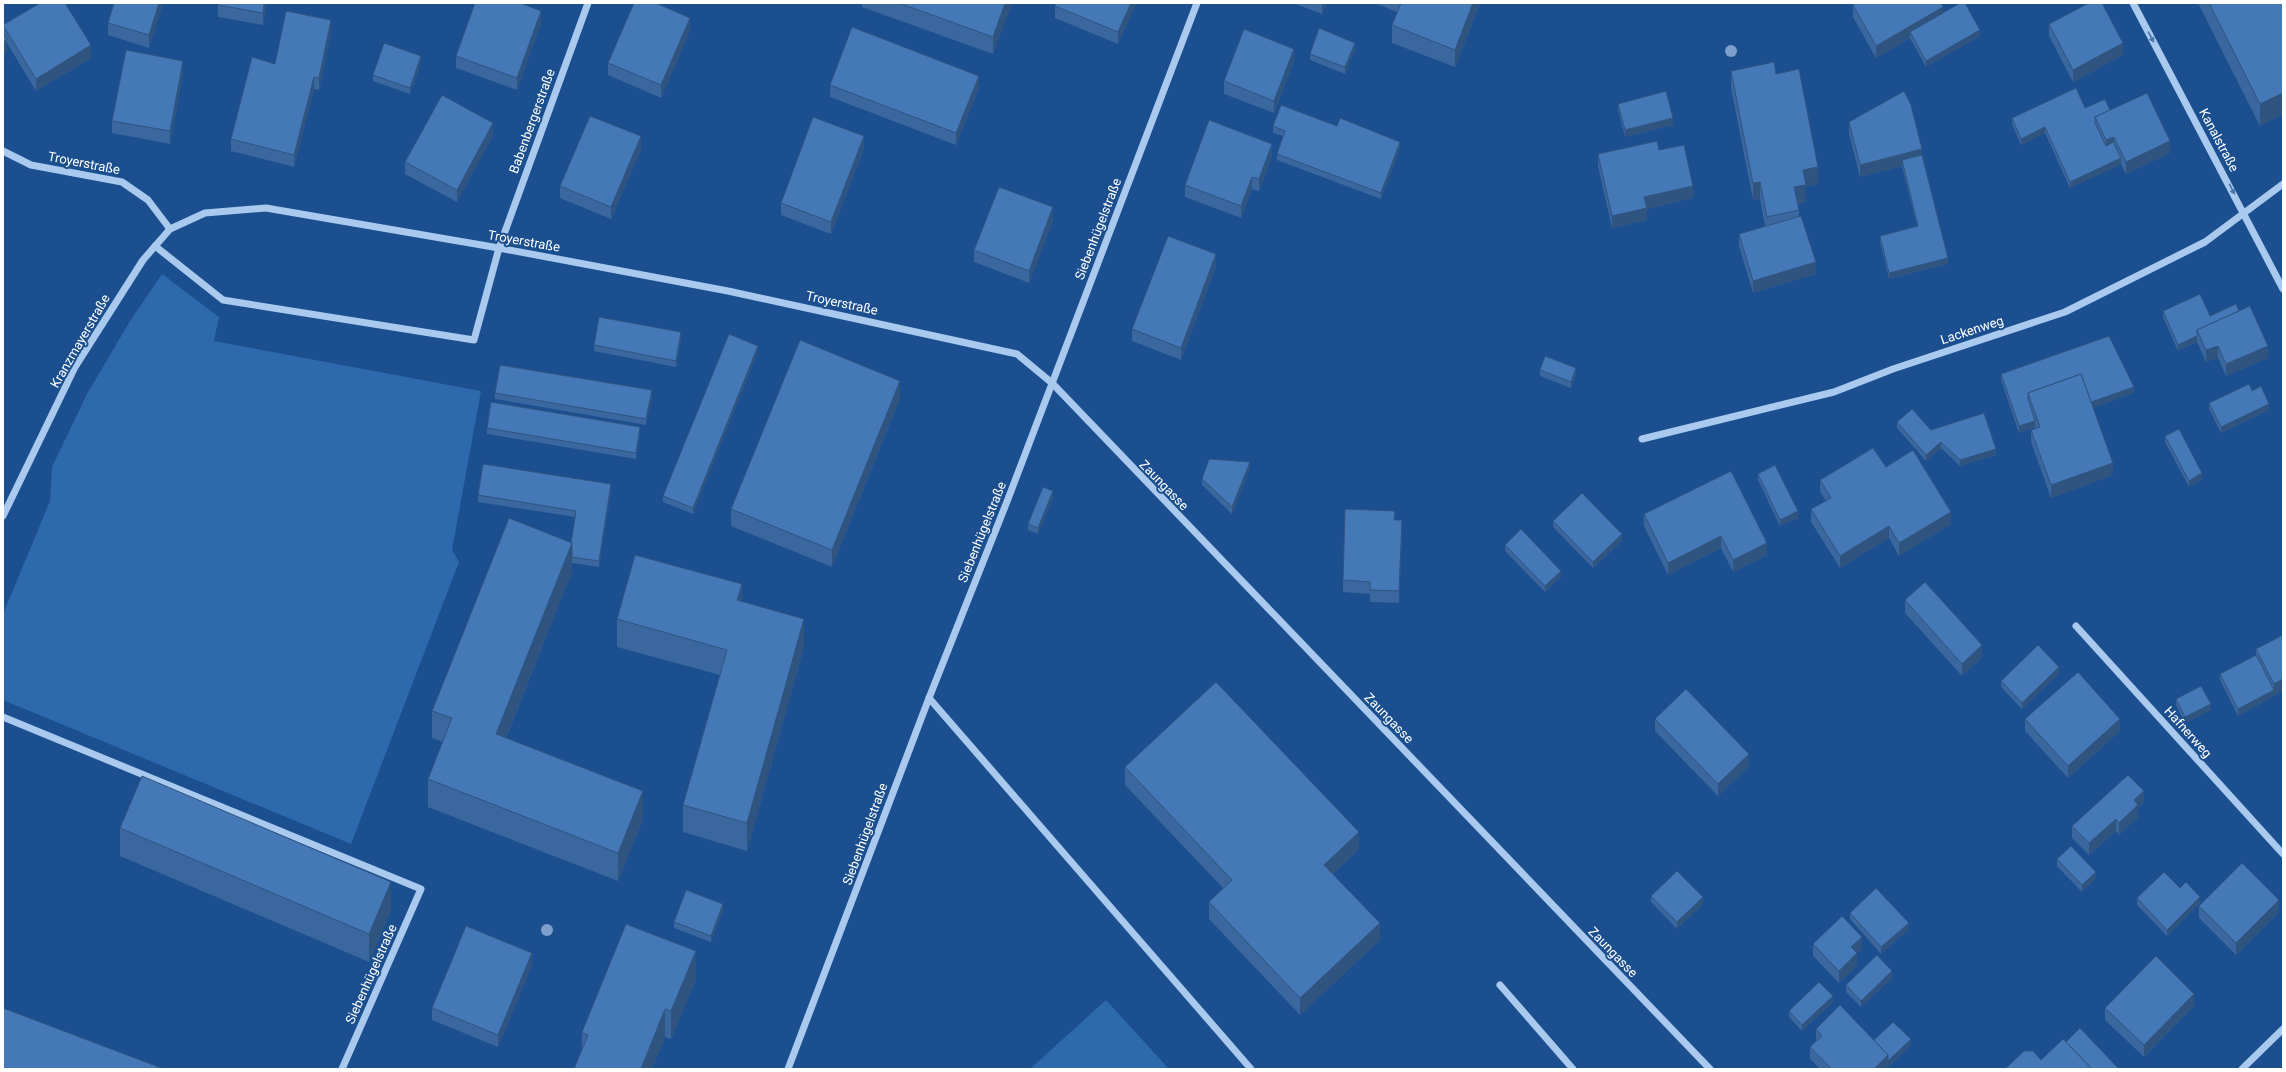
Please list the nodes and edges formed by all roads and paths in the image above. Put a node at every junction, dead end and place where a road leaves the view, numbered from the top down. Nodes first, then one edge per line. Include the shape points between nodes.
1 (588, 3) edge
2 (1197, 3) edge
3 (2133, 3) edge
4 (3, 151) edge
5 (2283, 184) edge
6 (2243, 211) junction
7 (170, 229) junction
8 (155, 246) junction
9 (498, 248) junction
10 (2283, 289) edge
11 (1052, 383) junction
12 (1642, 439) dead end
13 (3, 516) edge
14 (2076, 626) dead end
15 (929, 698) junction
16 (3, 717) edge
17 (2283, 854) edge
18 (1500, 985) dead end
19 (2283, 1029) edge
20 (342, 1069) edge
21 (788, 1069) edge
22 (1251, 1069) edge
23 (1573, 1069) edge
24 (1710, 1069) edge
25 (2242, 1069) edge

1 - 9 street, Babenbergerstraße
2 - 11 street, Siebenhügelstraße
3 -> 6 street, Kanalstraße
4 - 7 street, Troyerstraße via 31,165 122,182 148,200
5 - 6 street, Lackenweg
6 - 10 street, Kanalstraße
6 - 12 street, Lackenweg via 2205,242 2065,312 1893,369 1834,392
7 - 8 street, Kranzmayerstraße
7 - 9 street, Troyerstraße via 206,213 266,208
8 - 9 street, Babenbergerstraße via 223,300 474,340
8 - 13 street, Kranzmayerstraße via 143,260 75,367
9 - 11 street, Troyerstraße via 728,291 1017,354
11 - 15 street, Siebenhügelstraße
11 - 24 street, Zaungasse
14 - 17 street, Hafnerweg
15 - 21 street, Siebenhügelstraße
15 - 22 street
16 - 20 street, Siebenhügelstraße via 421,889
18 - 23 street
19 - 25 street

